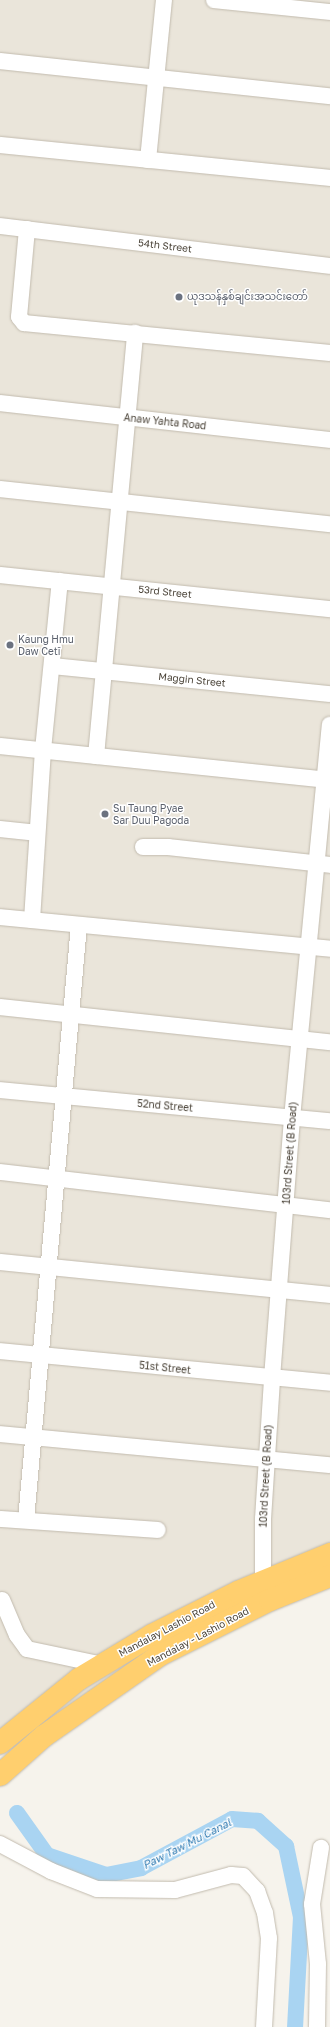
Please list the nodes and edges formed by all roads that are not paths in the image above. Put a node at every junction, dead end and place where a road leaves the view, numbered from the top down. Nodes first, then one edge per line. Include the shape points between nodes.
1 (164, 0) edge
2 (214, 0) edge
3 (330, 12) edge
4 (0, 61) edge
5 (157, 77) junction
6 (330, 96) edge
7 (0, 145) edge
8 (148, 160) junction
9 (330, 178) edge
10 (0, 226) edge
11 (27, 230) junction
12 (330, 266) edge
13 (134, 333) junction
14 (330, 353) edge
15 (0, 403) edge
16 (126, 418) junction
17 (330, 440) edge
18 (0, 489) edge
19 (118, 503) junction
20 (330, 524) edge
21 (0, 575) edge
22 (60, 580) junction
23 (112, 586) junction
24 (330, 608) edge
25 (53, 666) junction
26 (105, 671) junction
27 (330, 694) edge
28 (330, 725) edge
29 (0, 746) edge
30 (43, 750) junction
31 (96, 756) junction
32 (328, 779) edge
33 (0, 829) edge
34 (36, 833) junction
35 (143, 847) dead end
36 (323, 865) edge
37 (0, 917) edge
38 (32, 920) junction
39 (79, 925) junction
40 (310, 948) junction
41 (330, 949) edge
42 (0, 1007) edge
43 (71, 1014) junction
44 (301, 1040) junction
45 (330, 1042) edge
46 (0, 1090) edge
47 (63, 1096) junction
48 (292, 1118) junction
49 (330, 1121) edge
50 (0, 1172) edge
51 (55, 1179) junction
52 (286, 1205) junction
53 (330, 1210) edge
54 (0, 1262) edge
55 (48, 1267) junction
56 (278, 1289) junction
57 (330, 1295) edge
58 (0, 1351) edge
59 (42, 1356) junction
60 (272, 1378) junction
61 (330, 1383) edge
62 (0, 1434) edge
63 (33, 1438) junction
64 (266, 1458) junction
65 (330, 1465) edge
66 (0, 1519) edge
67 (26, 1520) junction
68 (158, 1530) dead end
69 (330, 1554) edge
70 (330, 1576) edge
71 (266, 1591) junction
72 (2, 1600) dead end
73 (102, 1665) junction
74 (0, 1743) edge
75 (0, 1775) edge
76 (0, 1844) edge
77 (321, 1848) dead end
78 (264, 2027) edge
79 (317, 2027) edge

1 - 5 street
2 - 3 street
4 - 5 street
5 - 6 street
5 - 8 street
7 - 8 street
8 - 9 street
10 - 11 street, 54th Street
11 - 12 street, 54th Street
11 - 13 street via 19,317 21,321
13 - 14 street
13 - 16 street
15 - 16 street, Anaw Yahta Road
16 - 17 street, Anaw Yahta Road
16 - 19 street
18 - 19 street
19 - 20 street
19 - 23 street
21 - 22 street, 53rd Street
22 - 23 street, 53rd Street
22 - 25 street
23 - 24 street, 53rd Street
23 - 26 street
25 - 26 street, Maggin Street
25 - 30 street
26 - 27 street, Maggin Street
26 - 31 street
28 - 32 street, 103rd Street (B Road)
29 - 30 street
30 - 31 street
30 - 34 street
31 - 32 street
32 - 36 street, 103rd Street (B Road)
33 - 34 street
34 - 38 street
35 - 36 street via 168,847
36 - 40 street, 103rd Street (B Road)
37 - 38 street
38 - 39 street
39 - 40 street
39 - 43 street
40 - 41 street
40 - 44 street, 103rd Street (B Road)
42 - 43 street
43 - 44 street
43 - 47 street
44 - 45 street
44 - 48 street, 103rd Street (B Road)
46 - 47 street, 52nd Street
47 - 48 street, 52nd Street
47 - 51 street
48 - 49 street, 52nd Street
48 - 52 street, 103rd Street (B Road)
50 - 51 street
51 - 52 street
51 - 55 street
52 - 53 street
52 - 56 street, 103rd Street (B Road)
54 - 55 street
55 - 56 street
55 - 59 street
56 - 57 street
56 - 60 street, 103rd Street (B Road)
58 - 59 street, 51st Street
59 - 60 street, 51st Street
59 - 63 street
60 - 61 street, 51st Street
60 - 64 street, 103rd Street (B Road)
62 - 63 street
63 - 64 street
63 - 67 street
64 - 65 street
64 - 71 street, 103rd Street (B Road)
66 - 67 street
67 - 68 street
69 - 71 highway, Mandalay Lashio Road
70 - 71 highway, Mandalay - Lashio Road
71 - 73 highway, Mandalay Lashio Road via 152,1635
71 - 75 highway, Mandalay - Lashio Road via 160,1655 44,1736
72 - 73 street via 17,1635 27,1649
73 - 74 highway, Mandalay Lashio Road via 79,1679
76 - 78 street via 51,1871 97,1889 175,1890 231,1876 244,1876 257,1891 265,1913 269,1938
77 - 79 street via 312,1904 318,1964

